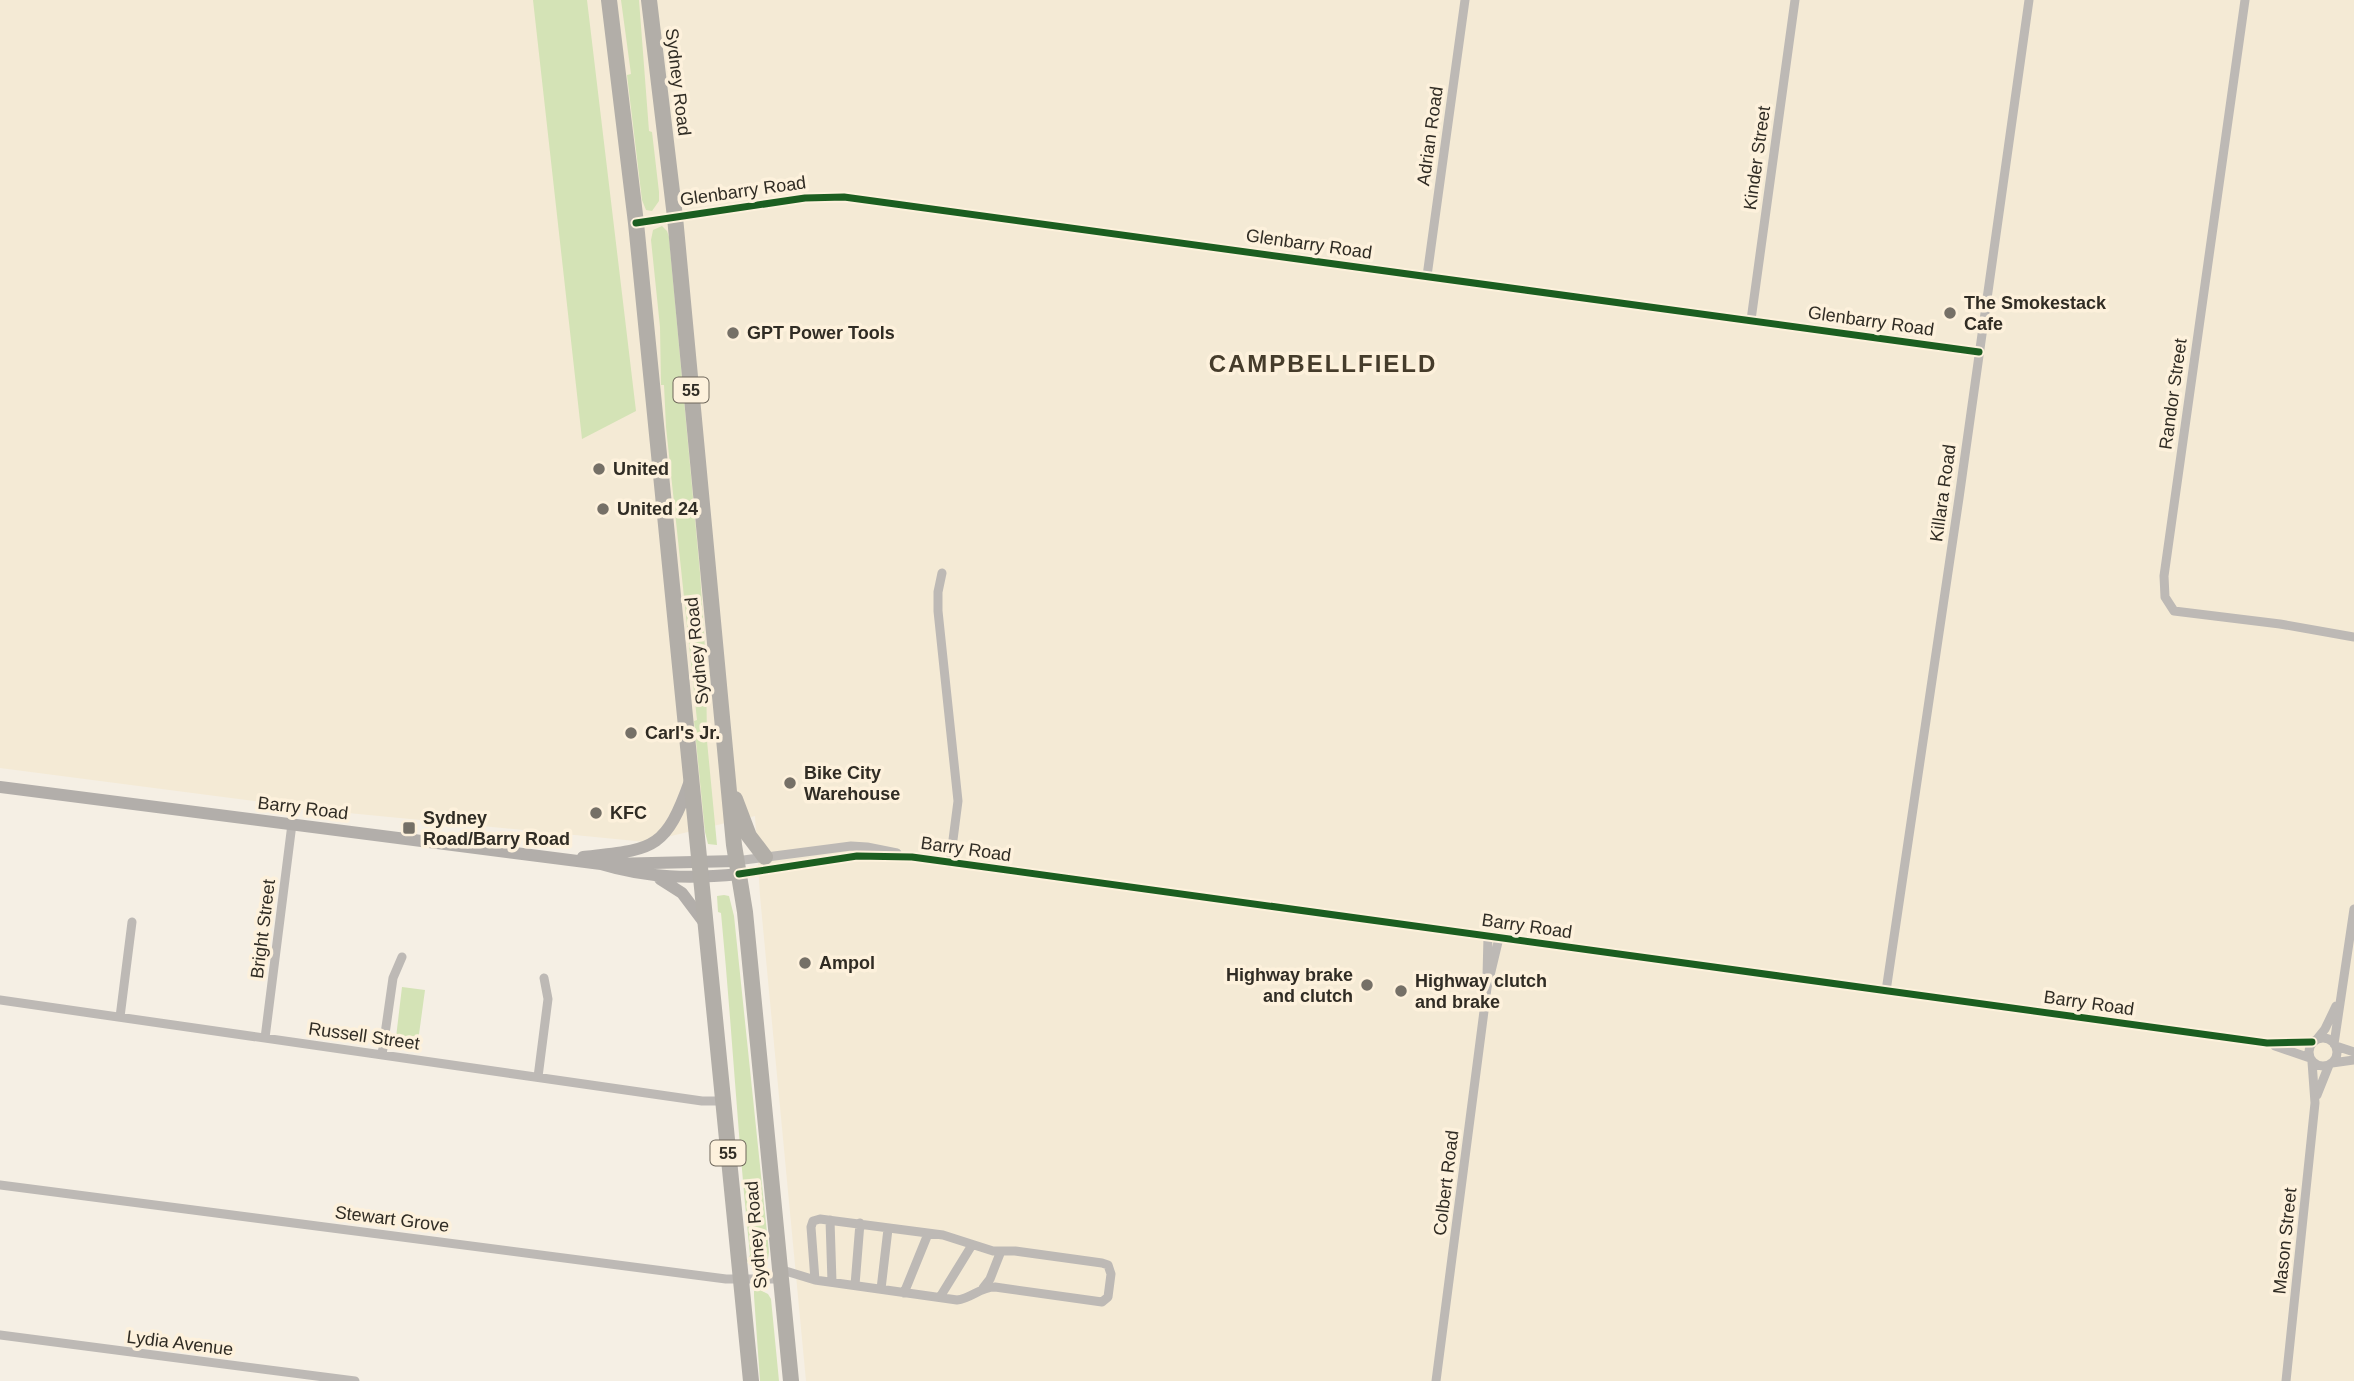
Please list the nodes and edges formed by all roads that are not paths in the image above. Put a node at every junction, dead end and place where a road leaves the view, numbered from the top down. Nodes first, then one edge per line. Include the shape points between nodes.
1 (609, 0) edge
2 (649, 0) edge
3 (1465, 0) edge
4 (1795, 0) edge
5 (2029, 0) edge
6 (2245, 0) edge
7 (675, 217) junction
8 (636, 223) junction
9 (1427, 276) junction
10 (1751, 320) junction
11 (1979, 352) junction
12 (942, 573) dead end
13 (2354, 637) edge
14 (691, 778) junction
15 (727, 780) junction
16 (1, 791) edge
17 (292, 824) junction
18 (765, 857) junction
19 (912, 857) junction
20 (565, 859) junction
21 (950, 863) junction
22 (601, 864) junction
23 (737, 868) junction
24 (700, 870) junction
25 (656, 876) junction
26 (2354, 909) edge
27 (132, 922) dead end
28 (706, 925) junction
29 (1488, 936) junction
30 (1499, 938) junction
31 (402, 957) dead end
32 (544, 978) dead end
33 (1487, 988) junction
34 (2342, 988) junction
35 (1886, 991) junction
36 (0, 1000) edge
37 (120, 1017) junction
38 (265, 1038) junction
39 (2314, 1041) junction
40 (2267, 1043) junction
41 (2335, 1045) junction
42 (2354, 1052) edge
43 (382, 1055) junction
44 (2311, 1060) junction
45 (2354, 1060) edge
46 (2331, 1064) junction
47 (538, 1077) junction
48 (723, 1101) junction
49 (2315, 1103) junction
50 (0, 1185) edge
51 (830, 1220) junction
52 (860, 1223) junction
53 (888, 1229) junction
54 (928, 1234) junction
55 (972, 1245) junction
56 (1002, 1251) junction
57 (779, 1274) junction
58 (740, 1280) junction
59 (815, 1280) junction
60 (832, 1282) junction
61 (855, 1285) junction
62 (881, 1289) junction
63 (983, 1289) junction
64 (904, 1293) junction
65 (940, 1297) junction
66 (0, 1335) edge
67 (355, 1381) edge
68 (751, 1381) edge
69 (791, 1381) edge
70 (1436, 1381) edge
71 (2286, 1381) edge

1 - 8 highway, Sydney Road / 55
2 - 7 highway, Sydney Road / 55
3 - 9 street, Adrian Road
4 - 10 street, Kinder Street
5 - 11 street, Killara Road
6 - 13 street, Randor Street via 2164,576 2165,597 2174,611
7 - 8 street, Glenbarry Road
7 - 9 street, Glenbarry Road via 805,198 844,197
7 - 15 highway, Sydney Road / 55
8 - 14 highway, Sydney Road / 55
9 - 10 street, Glenbarry Road
10 - 11 street, Glenbarry Road
11 - 35 street, Killara Road
12 - 21 street, Barry Road via 938,611 958,801
14 - 20 main road via 670,826 654,844 634,851
14 - 24 highway, Sydney Road / 55
15 - 18 highway via 749,836
15 - 23 highway, Sydney Road / 55
16 - 17 main road, Barry Road
17 - 20 main road, Barry Road
17 - 38 street, Bright Street
18 - 19 street, Barry Road via 851,846
18 - 23 street, Barry Road
19 - 21 street, Barry Road
19 - 23 street, Barry Road via 857,856
20 - 22 main road, Barry Road
21 - 29 street, Barry Road
22 - 24 main road, Barry Road
22 - 25 main road, Barry Road
23 - 24 main road, Barry Road
23 - 57 highway, Sydney Road / 55
24 - 25 main road, Barry Road
24 - 28 highway, Sydney Road / 55
25 - 28 main road via 682,893
26 - 34 street
27 - 37 street
28 - 48 highway, Sydney Road / 55
29 - 30 street, Barry Road
29 - 33 street, Colbert Road
30 - 33 street, Colbert Road
30 - 35 street, Barry Road
31 - 43 street via 393,978
32 - 47 street via 548,999
33 - 70 street, Colbert Road
34 - 39 street via 2333,1015
34 - 41 street
35 - 40 street, Barry Road
36 - 37 street, Russell Street
37 - 38 street, Russell Street
38 - 43 street, Russell Street
39 - 40 street, Barry Road
39 - 41 street via 2324,1038
39 - 44 street via 2308,1050
40 - 44 street, Barry Road
41 - 42 street
41 - 46 street via 2337,1055
43 - 47 street, Russell Street
44 - 46 street via 2320,1066
44 - 49 street, Mason Street
45 - 46 street
46 - 49 street, Mason Street
47 - 48 street, Russell Street
48 - 58 highway, Sydney Road / 55
49 - 71 street, Mason Street
50 - 58 street, Stewart Grove
51 - 52 street
51 - 59 street via 811,1223
51 - 60 street
52 - 53 street
52 - 61 street
53 - 54 street
53 - 62 street
54 - 55 street
54 - 64 street
55 - 56 street
55 - 65 street
56 - 63 street
56 - 63 street, Stewart Grove via 1104,1264 1110,1270 1108,1297 1102,1301
57 - 58 street, Stewart Grove
57 - 59 street, Stewart Grove
57 - 69 highway, Sydney Road / 55
58 - 68 highway, Sydney Road / 55
59 - 60 street, Stewart Grove
60 - 61 street, Stewart Grove
61 - 62 street, Stewart Grove
62 - 64 street, Stewart Grove
63 - 65 street, Stewart Grove via 966,1299
64 - 65 street, Stewart Grove
66 - 67 street, Lydia Avenue

